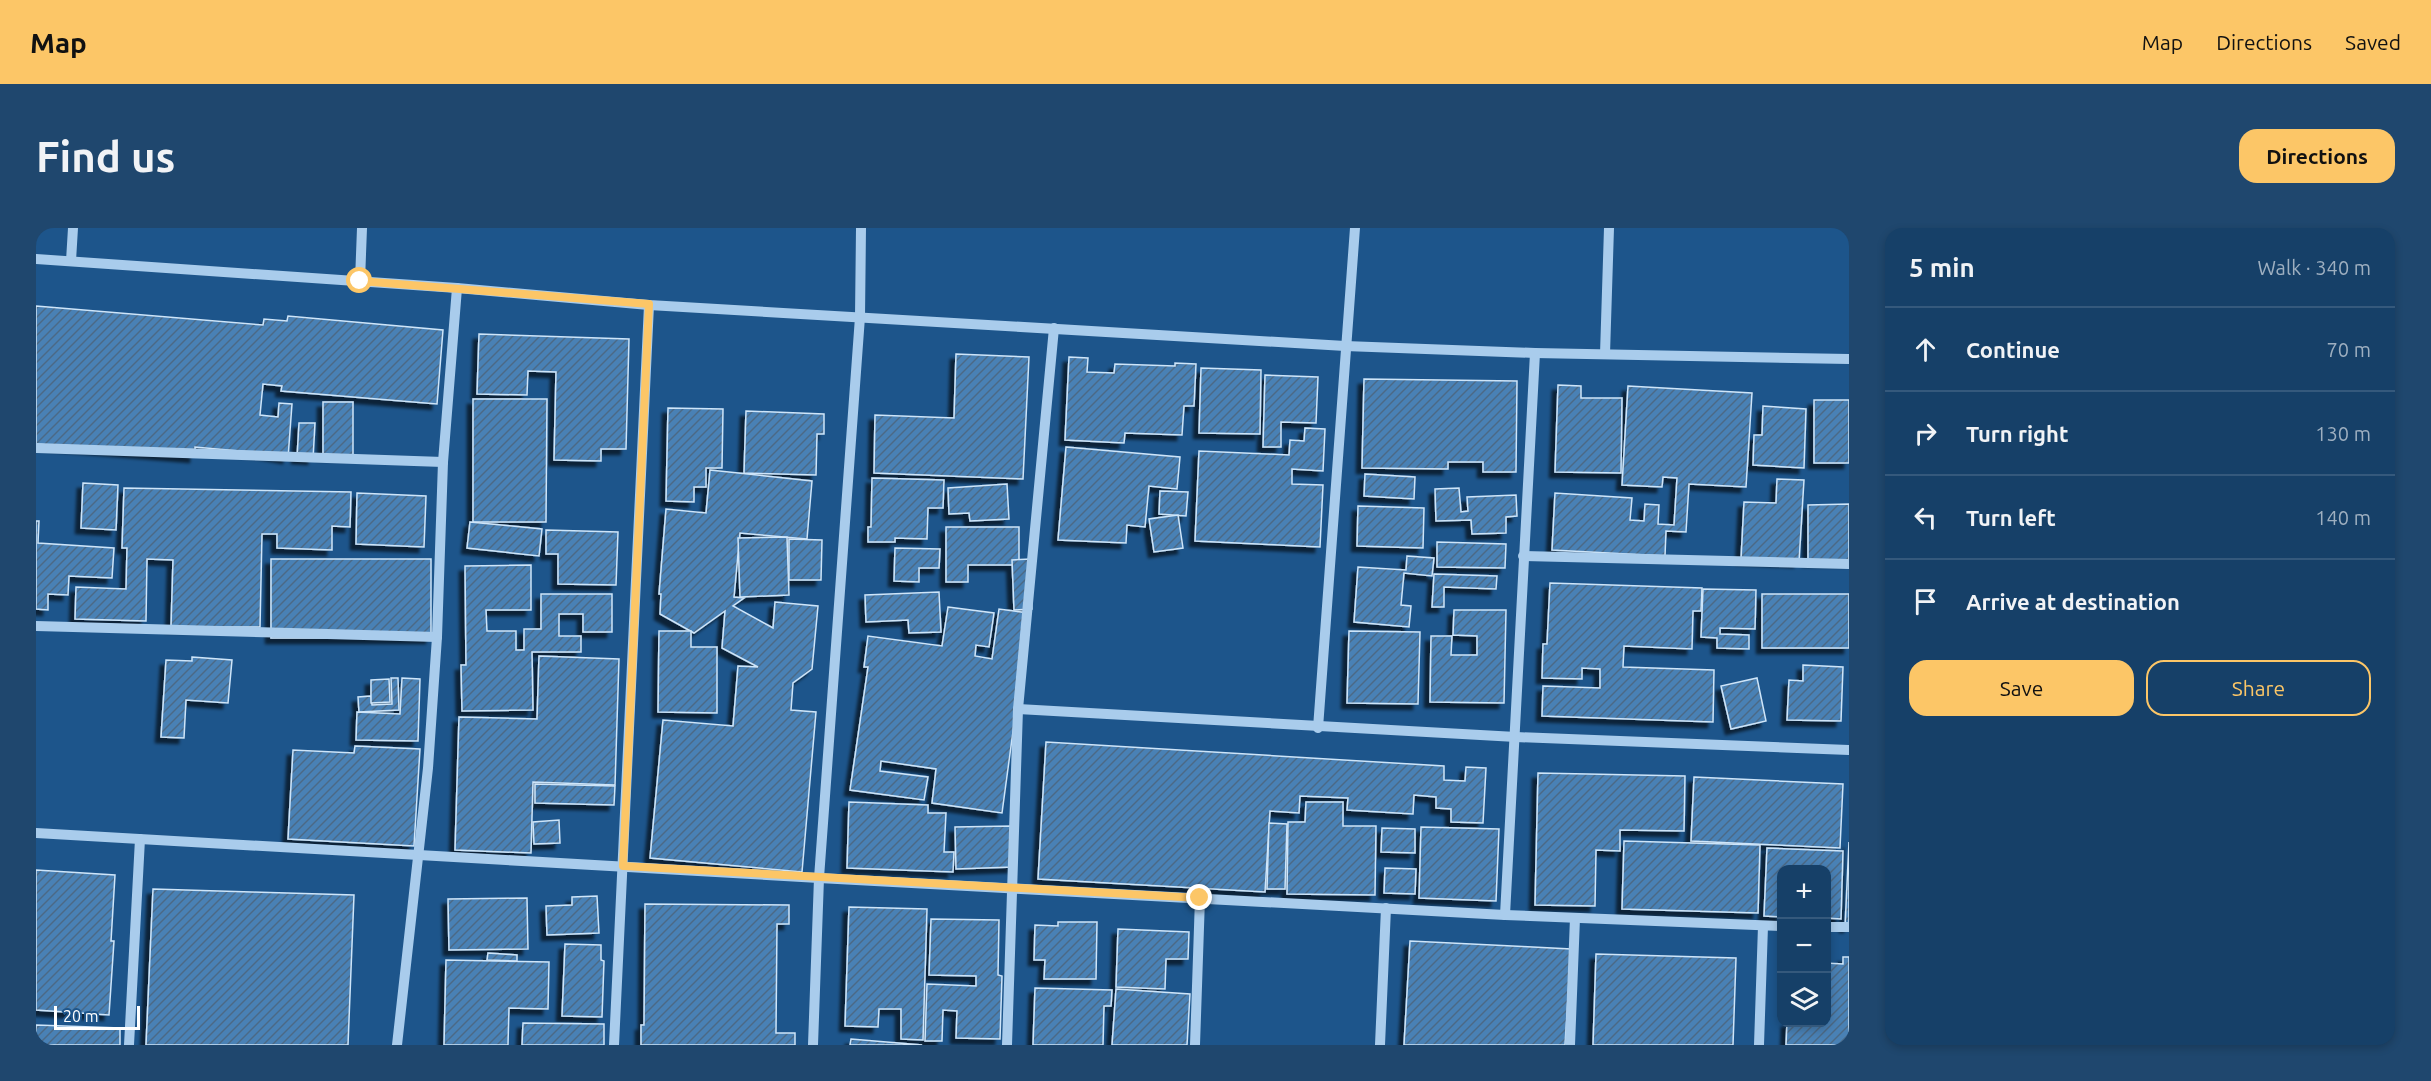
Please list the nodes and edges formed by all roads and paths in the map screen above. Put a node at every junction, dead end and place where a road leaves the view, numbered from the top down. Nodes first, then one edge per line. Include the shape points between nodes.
1 (73, 228) edge
2 (362, 228) edge
3 (861, 228) edge
4 (1355, 228) edge
5 (1609, 228) edge
6 (36, 259) edge
7 (72, 261) junction
8 (360, 281) junction
9 (457, 288) junction
10 (649, 304) junction
11 (860, 317) junction
12 (1054, 328) junction
13 (1345, 346) junction
14 (1535, 353) junction
15 (1605, 354) junction
16 (1849, 359) edge
17 (36, 448) edge
18 (443, 462) junction
19 (1523, 556) junction
20 (1849, 564) edge
21 (36, 626) edge
22 (437, 637) junction
23 (1018, 709) junction
24 (1318, 728) junction
25 (1516, 738) junction
26 (1849, 750) edge
27 (36, 833) edge
28 (140, 840) junction
29 (417, 856) junction
30 (623, 866) junction
31 (819, 878) junction
32 (1011, 888) junction
33 (1200, 898) junction
34 (1386, 908) junction
35 (1505, 915) junction
36 (1575, 918) junction
37 (1763, 926) junction
38 (1777, 926) edge
39 (1831, 927) edge
40 (1849, 927) edge
41 (129, 1045) edge
42 (397, 1045) edge
43 (614, 1045) edge
44 (813, 1045) edge
45 (1007, 1045) edge
46 (1195, 1045) edge
47 (1380, 1045) edge
48 (1570, 1045) edge
49 (1759, 1045) edge

1 - 7 street
2 - 8 street
3 - 11 street
4 - 13 street
5 - 15 street
6 - 7 street
7 - 8 street
8 - 9 street
9 - 10 street
9 - 18 street
10 - 11 street
10 - 30 street
11 - 12 street
11 - 31 street
12 - 13 street
12 - 23 street
13 - 14 street
13 - 24 street
14 - 15 street
14 - 19 street
15 - 16 street
17 - 18 street
18 - 22 street
19 - 20 street
19 - 25 street
21 - 22 street
22 - 29 street
23 - 24 street
23 - 32 street
24 - 25 street
25 - 26 street
25 - 35 street
27 - 28 street
28 - 29 street
28 - 41 street
29 - 30 street
29 - 42 street
30 - 31 street
30 - 43 street
31 - 32 street
31 - 44 street
32 - 33 street
32 - 45 street
33 - 34 street
33 - 46 street
34 - 35 street
34 - 47 street
35 - 36 street
36 - 37 street
36 - 48 street
37 - 38 street
37 - 49 street
39 - 40 street

